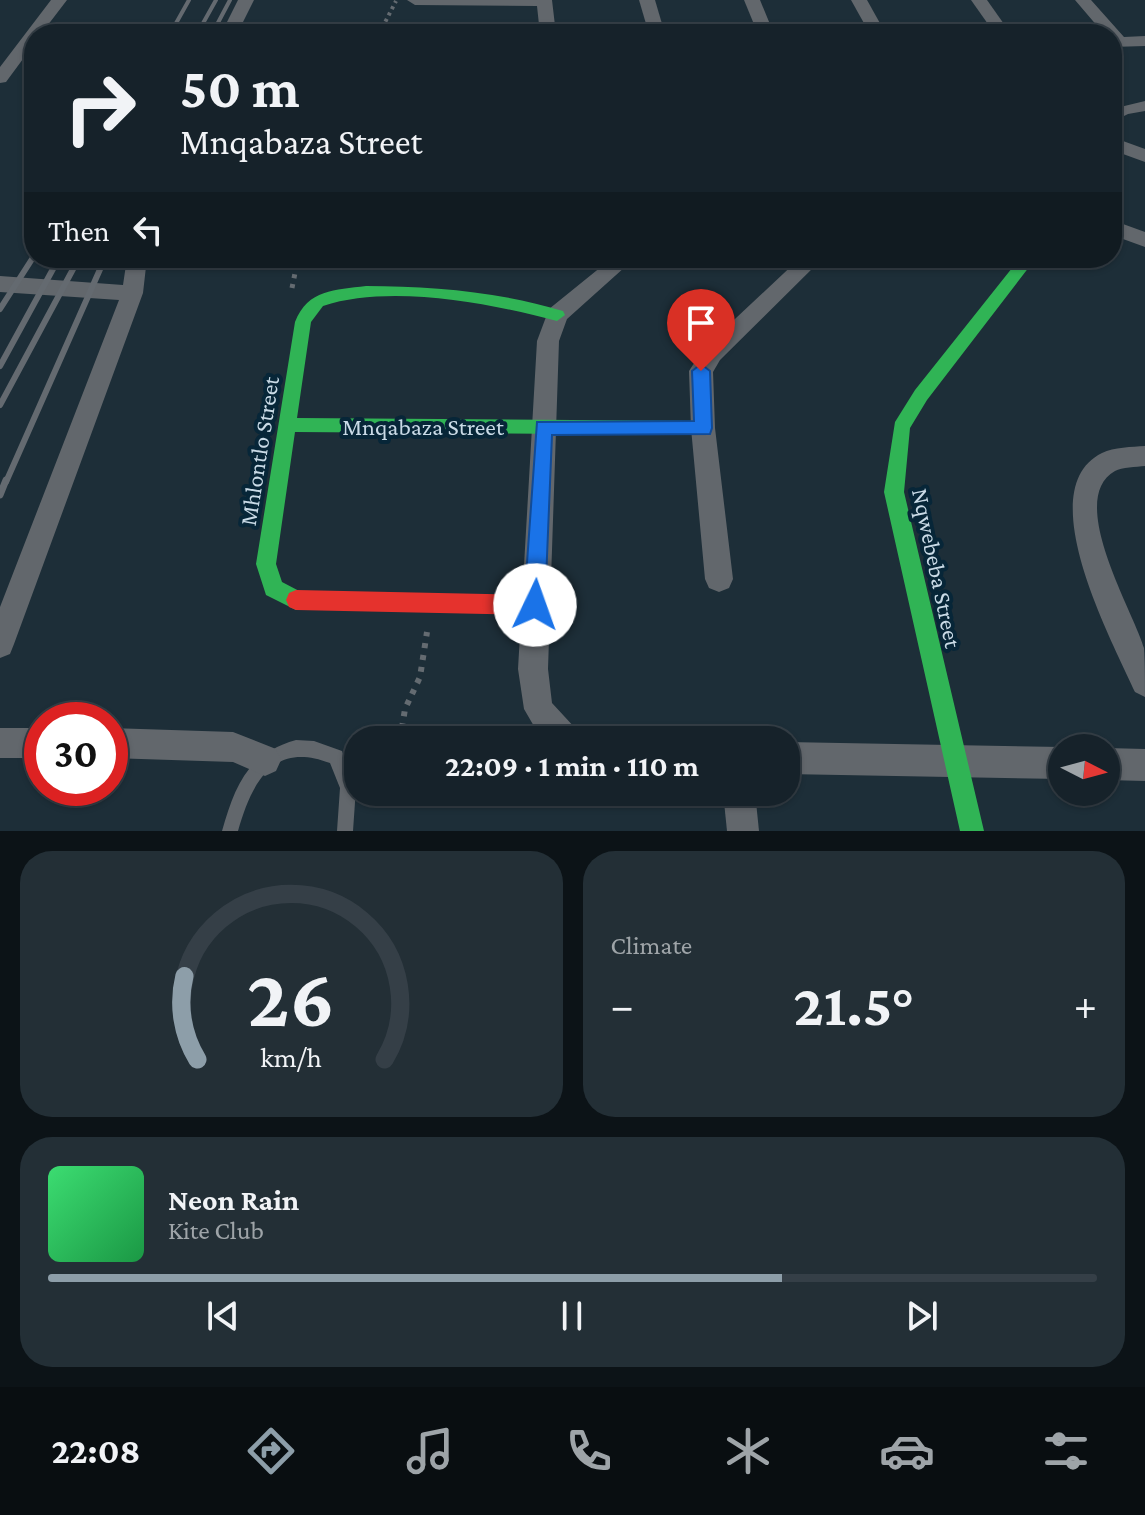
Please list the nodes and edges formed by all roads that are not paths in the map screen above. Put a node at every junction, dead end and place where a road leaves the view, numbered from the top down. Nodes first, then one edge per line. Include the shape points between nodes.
1 (59, 0) edge
2 (246, 0) edge
3 (415, 0) edge
4 (544, 0) edge
5 (647, 0) edge
6 (752, 0) edge
7 (859, 0) edge
8 (979, 0) edge
9 (1083, 0) edge
10 (41, 24) edge
11 (234, 24) edge
12 (547, 24) edge
13 (654, 24) edge
14 (762, 24) edge
15 (872, 24) edge
16 (996, 24) edge
17 (1102, 24) edge
18 (1145, 41) edge
19 (1122, 42) edge
20 (24, 46) edge
21 (0, 78) edge
22 (1145, 106) edge
23 (1122, 111) edge
24 (1122, 147) edge
25 (1145, 156) edge
26 (1122, 231) edge
27 (1145, 240) edge
28 (136, 268) edge
29 (613, 268) edge
30 (802, 268) edge
31 (1020, 268) edge
32 (0, 284) edge
33 (132, 293) junction
34 (557, 315) junction
35 (288, 425) junction
36 (543, 427) junction
37 (703, 428) junction
38 (1145, 456) edge
39 (719, 579) dead end
40 (535, 605) junction
41 (0, 644) edge
42 (1145, 682) edge
43 (548, 726) edge
44 (0, 743) edge
45 (24, 743) edge
46 (128, 744) edge
47 (800, 758) edge
48 (265, 760) junction
49 (956, 761) junction
50 (1048, 763) edge
51 (1120, 764) edge
52 (1145, 765) edge
53 (740, 806) edge
54 (230, 831) edge
55 (345, 831) edge
56 (743, 831) edge
57 (972, 831) edge

1 - 10 street
2 - 11 street
3 - 4 street
4 - 12 street
5 - 13 street
6 - 14 street
7 - 15 street
8 - 16 street
9 - 17 street
18 - 19 street
20 - 21 street
22 - 23 street
24 - 25 street
26 - 27 street
28 - 33 street
29 - 34 street
30 - 37 street via 712,354 701,371
31 - 49 street, Nqwebeba Street via 921,395 901,427 896,458 894,492 901,533
32 - 33 street
33 - 41 street
34 - 35 street, Mhlontlo Street via 463,296 342,295 317,301 303,322
34 - 36 street via 548,341
35 - 36 street, Mnqabaza Street
35 - 40 street, Mhlontlo Street via 266,564 272,590 312,603
36 - 37 street, Mnqabaza Street
36 - 40 street
37 - 39 street
38 - 42 street via 1104,462 1084,492 1083,512 1100,572
40 - 43 street via 534,692
44 - 45 street
46 - 48 street via 233,747
47 - 49 street
48 - 54 lane via 250,779
48 - 55 lane via 295,748 320,749 336,757 348,788
49 - 50 street
49 - 57 street, Nqwebeba Street
51 - 52 street
53 - 56 street

